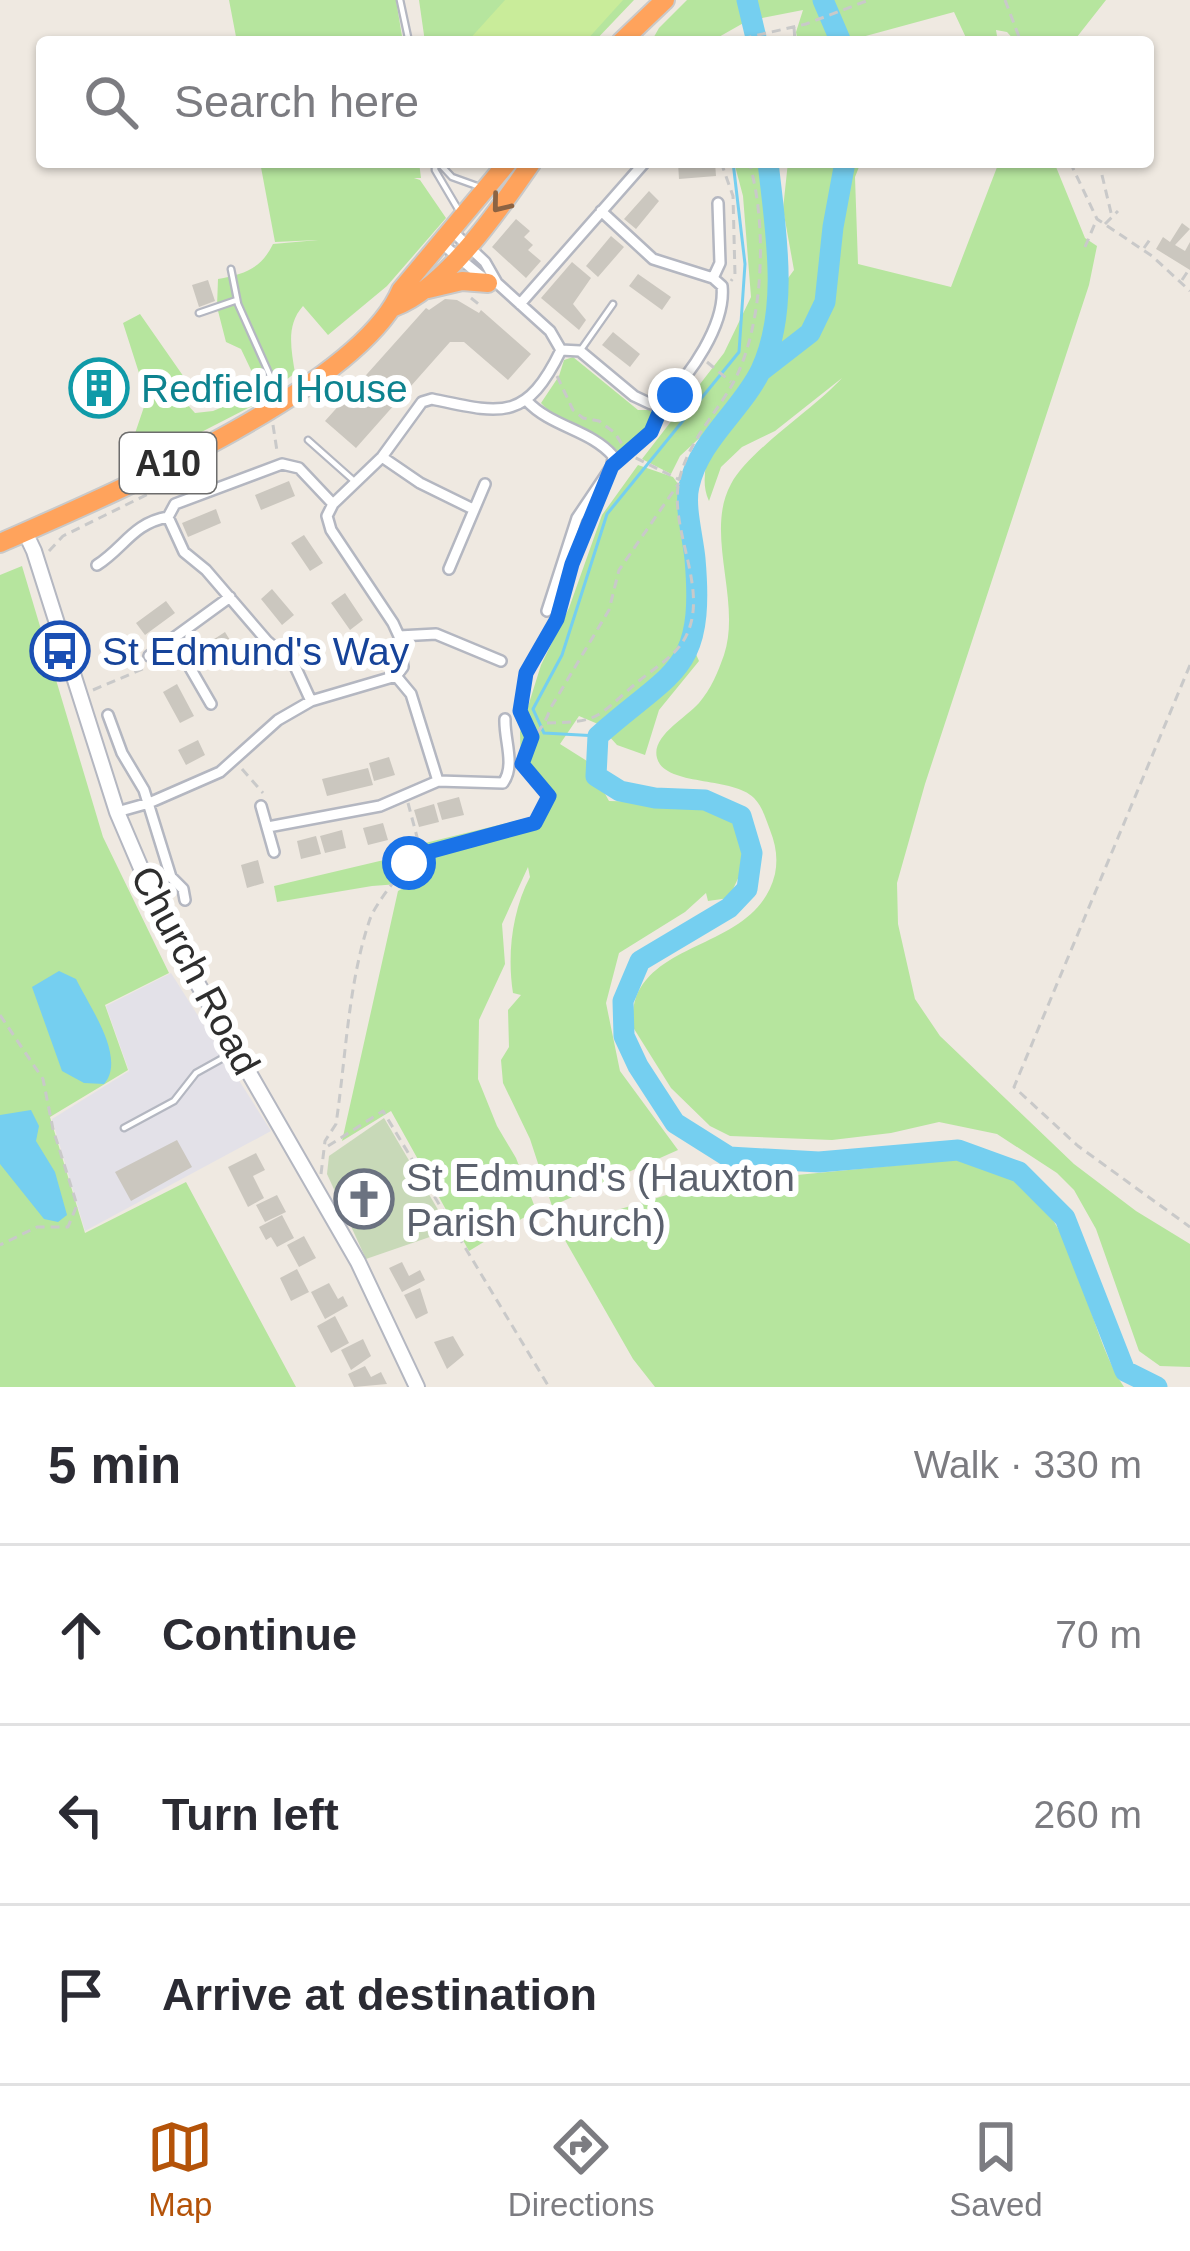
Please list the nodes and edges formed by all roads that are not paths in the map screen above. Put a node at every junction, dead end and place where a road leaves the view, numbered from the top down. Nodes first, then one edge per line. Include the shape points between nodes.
1 (400, 0) edge
2 (665, 0) edge
3 (408, 36) edge
4 (627, 36) edge
5 (437, 168) edge
6 (444, 168) edge
7 (503, 168) edge
8 (527, 168) edge
9 (640, 168) edge
10 (490, 184) junction
11 (718, 203) dead end
12 (601, 211) junction
13 (451, 231) junction
14 (462, 251) junction
15 (231, 269) dead end
16 (713, 278) junction
17 (493, 283) junction
18 (426, 290) junction
19 (237, 300) junction
20 (520, 304) junction
21 (613, 304) dead end
22 (394, 307) junction
23 (200, 313) dead end
24 (561, 350) junction
25 (580, 351) junction
26 (527, 401) junction
27 (283, 403) junction
28 (308, 440) dead end
29 (382, 457) junction
30 (358, 484) junction
31 (485, 484) dead end
32 (333, 504) junction
33 (473, 509) junction
34 (168, 518) junction
35 (25, 532) junction
36 (0, 543) edge
37 (97, 565) dead end
38 (449, 568) dead end
39 (230, 597) junction
40 (547, 610) dead end
41 (399, 636) junction
42 (174, 640) junction
43 (149, 656) road end
44 (501, 662) dead end
45 (396, 676) junction
46 (311, 701) junction
47 (211, 704) dead end
48 (107, 715) dead end
49 (505, 719) dead end
50 (438, 781) junction
51 (149, 803) junction
52 (261, 806) road end
53 (117, 812) junction
54 (268, 827) junction
55 (274, 852) dead end
56 (185, 900) dead end
57 (236, 1050) junction
58 (124, 1128) dead end
59 (414, 1386) edge

1 - 3 lane
2 - 4 highway
5 - 13 lane
6 - 10 lane via 464,184
7 - 10 highway, A10
8 -> 14 highway, A10
9 - 12 street
10 - 13 highway, A10
11 - 16 street
12 - 16 street via 653,259
12 - 20 street
13 - 14 street
13 - 22 highway, A10
14 - 17 street via 495,274
14 - 18 highway, A10
15 - 19 lane
16 - 25 street via 724,303 713,331 664,401 634,395
17 - 18 highway
17 - 20 street
18 - 22 highway, A10
19 - 23 lane
19 - 27 lane
20 - 24 street
21 - 25 lane
22 - 27 highway, A10 via 349,355
24 - 25 street
24 - 26 street
26 - 29 street via 496,412 422,402
26 - 40 street via 613,456 577,518
27 - 35 highway, A10
28 - 30 lane
29 - 30 street
29 - 33 street
30 - 32 street
31 - 33 street
32 - 34 street via 299,469 282,464 175,504
32 - 41 street via 331,530
33 - 38 street
34 - 37 street via 145,522
34 - 39 street via 184,552
35 - 36 highway, A10
35 - 53 street, Church Road
39 - 42 street
39 - 46 street via 294,664
41 - 44 street via 436,634
41 - 45 street via 403,667
42 - 43 street
42 - 47 street
45 - 46 street
45 - 50 street via 411,694
46 - 51 street via 205,781
48 - 51 street
49 - 50 street via 511,767 503,783
50 - 54 street via 380,806
51 - 53 street
51 - 56 street
52 - 54 street
53 - 57 street, Church Road via 180,953
54 - 55 street
57 - 58 lane via 196,1073 174,1101
57 - 59 street, Church Road via 358,1262

